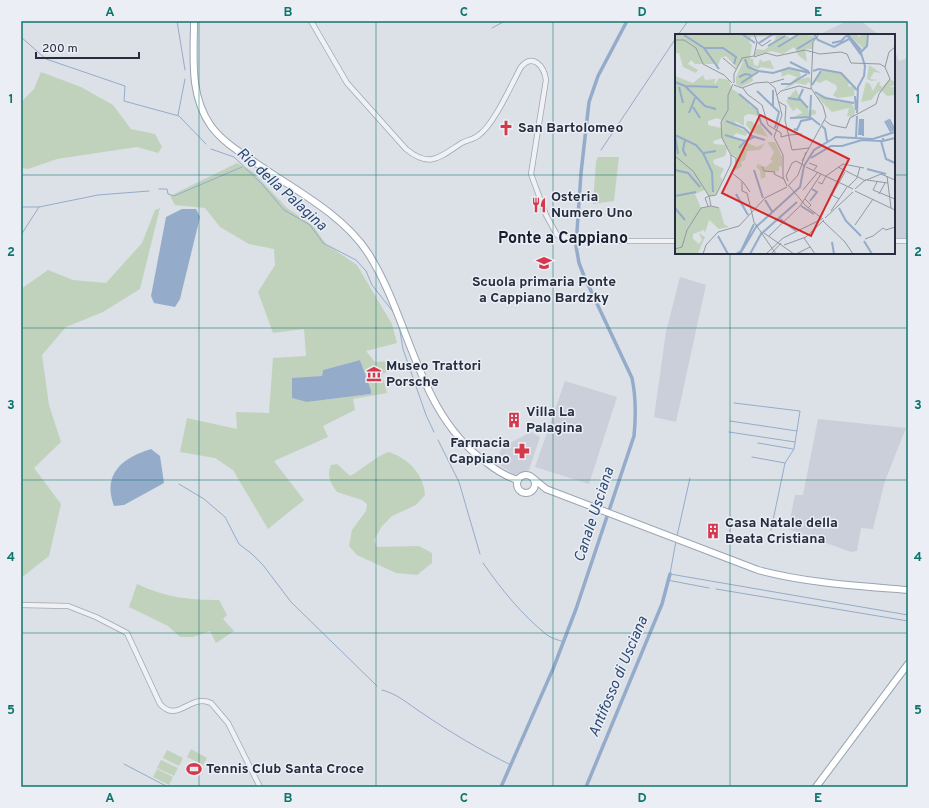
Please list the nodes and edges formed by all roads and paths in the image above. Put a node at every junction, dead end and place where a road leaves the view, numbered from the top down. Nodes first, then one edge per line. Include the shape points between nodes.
1 (194, 21) edge
2 (311, 21) edge
3 (583, 240) tunnel mouth
4 (602, 241) tunnel mouth
5 (675, 241) edge
6 (895, 241) edge
7 (908, 241) edge
8 (534, 479) junction
9 (518, 480) junction
10 (546, 489) junction
11 (533, 490) junction
12 (908, 590) edge
13 (21, 605) edge
14 (908, 664) edge
15 (260, 787) edge
16 (816, 787) edge

1 - 9 main road via 194,76 199,103 211,126 230,145 326,211 360,242 377,268 431,393 448,425 472,452 497,470
2 - 3 street via 347,83 406,149 424,160 444,156 460,144 479,135 490,124 521,67 532,61 538,63 543,68 546,80 531,174 546,215 559,237
4 - 5 street
6 - 7 street
8 - 9 main road via 525,475
8 - 10 main road
8 - 11 main road
9 - 11 main road via 518,486 522,491
10 - 11 main road
10 - 12 main road via 758,570 788,578
13 - 15 street via 68,606 127,633 163,708 176,711 196,701 210,702 228,723
14 - 16 main road

